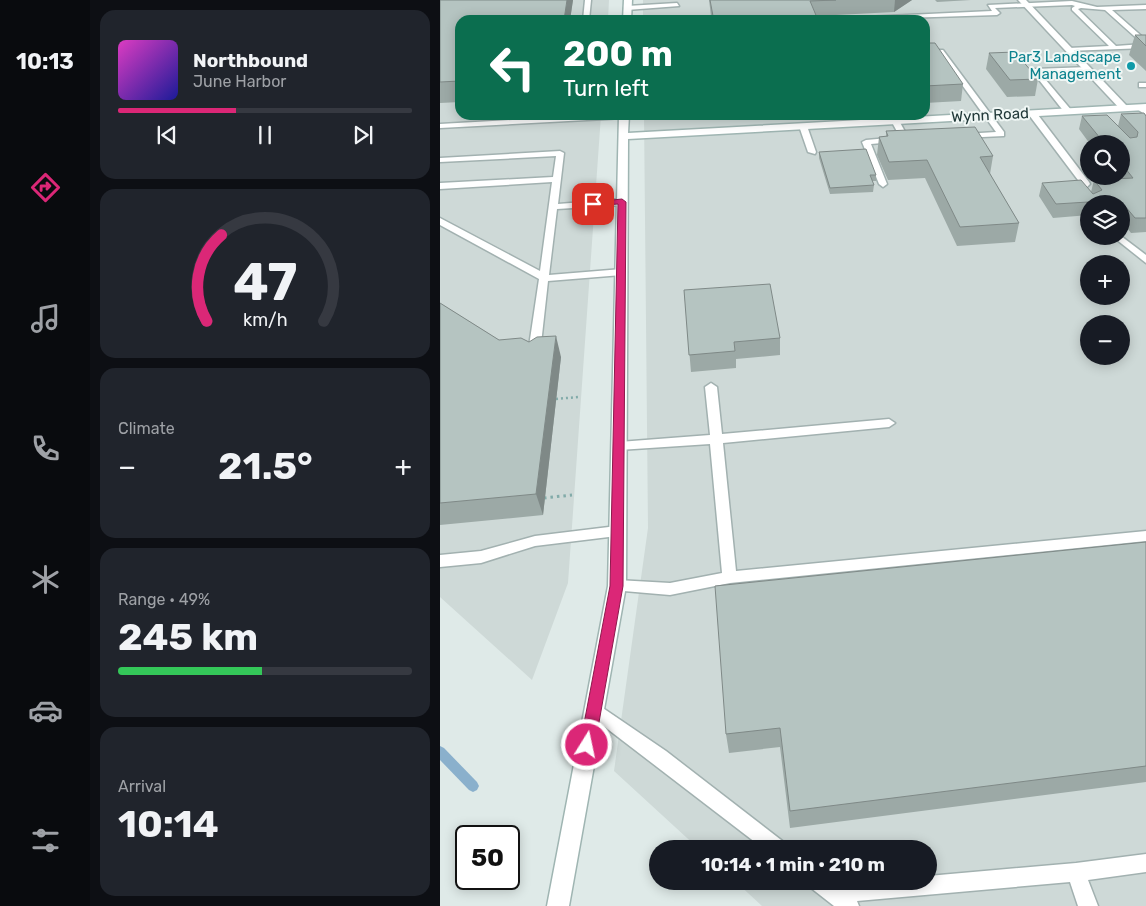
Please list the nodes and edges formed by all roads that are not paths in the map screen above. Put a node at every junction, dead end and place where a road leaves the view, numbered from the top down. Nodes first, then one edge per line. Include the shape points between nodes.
1 (588, 0) edge
2 (985, 0) edge
3 (1072, 1) edge
4 (1024, 2) edge
5 (677, 3) edge
6 (627, 4) edge
7 (990, 6) junction
8 (1080, 6) junction
9 (1146, 7) edge
10 (1106, 8) junction
11 (586, 15) edge
12 (930, 16) edge
13 (1146, 45) edge
14 (1115, 48) junction
15 (1069, 50) junction
16 (930, 52) edge
17 (1087, 68) junction
18 (1124, 108) junction
19 (1144, 109) edge
20 (1094, 110) junction
21 (1068, 111) junction
22 (1032, 113) junction
23 (988, 115) junction
24 (930, 117) edge
25 (1102, 118) edge
26 (531, 120) edge
27 (624, 120) edge
28 (857, 120) edge
29 (894, 120) edge
30 (440, 126) edge
31 (803, 126) junction
32 (623, 136) junction
33 (953, 136) edge
34 (905, 139) junction
35 (914, 139) edge
36 (812, 152) dead end
37 (440, 160) edge
38 (557, 180) junction
39 (883, 184) dead end
40 (440, 186) edge
41 (1085, 195) edge
42 (622, 202) junction
43 (553, 207) junction
44 (443, 226) edge
45 (1127, 245) edge
46 (1146, 260) edge
47 (622, 272) junction
48 (545, 278) junction
49 (534, 358) edge
50 (711, 387) dead end
51 (889, 423) dead end
52 (716, 439) junction
53 (619, 446) junction
54 (617, 531) junction
55 (1146, 536) edge
56 (440, 561) edge
57 (730, 577) junction
58 (617, 586) junction
59 (594, 709) junction
60 (767, 840) edge
61 (1146, 863) edge
62 (1076, 872) junction
63 (829, 890) edge
64 (834, 894) junction
65 (558, 906) edge
66 (849, 906) edge
67 (1088, 906) edge

1 - 11 lane
2 - 7 lane
3 - 4 lane
3 - 8 lane
4 - 7 lane
4 - 15 street
5 - 6 lane
7 - 12 lane via 997,13
8 - 10 lane
8 - 14 lane via 1074,9
9 - 10 lane
10 - 13 lane
13 - 14 lane
14 - 15 lane
15 - 17 street
16 - 23 lane via 941,51
17 - 18 street
17 - 21 lane via 1036,71
18 - 19 street, Wynn Road
18 - 20 street, Wynn Road
20 - 21 street, Wynn Road
20 - 25 lane
21 - 22 street, Wynn Road
22 - 23 street, Wynn Road
22 - 41 lane via 1086,184 1080,189
23 - 24 street, Wynn Road
23 - 33 lane via 1001,134
26 - 30 lane
27 - 32 street
28 - 31 street, Wynn Road
29 - 34 lane
31 - 32 street, Wynn Road
31 - 36 lane
32 - 42 street
34 - 35 lane
34 - 39 lane via 866,142
37 - 38 lane via 560,153
38 - 40 lane
38 - 43 lane
42 - 43 lane
42 - 47 street
43 - 48 lane
44 - 48 lane
45 - 46 lane
47 - 48 lane
47 - 53 street
48 - 49 lane
50 - 52 lane
51 - 52 lane
52 - 53 lane
52 - 57 lane
53 - 54 street
54 - 56 lane via 535,541 481,557
54 - 58 street
55 - 57 lane
57 - 58 lane via 670,589
58 - 59 street
59 - 60 lane
59 - 65 street
61 - 62 lane
62 - 64 lane
62 - 67 lane
63 - 64 lane
64 - 66 lane

